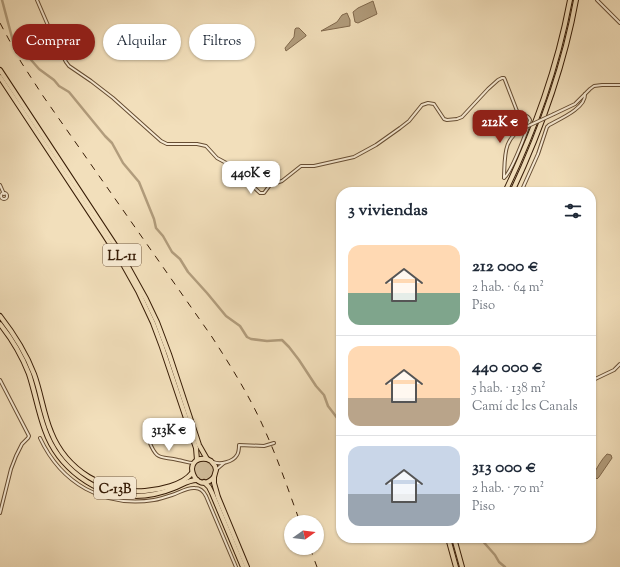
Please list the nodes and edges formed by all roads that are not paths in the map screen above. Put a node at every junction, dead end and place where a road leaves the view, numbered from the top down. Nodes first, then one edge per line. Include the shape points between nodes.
1 (37, 0) edge
2 (570, 0) edge
3 (576, 0) edge
4 (597, 0) edge
5 (620, 23) edge
6 (0, 70) edge
7 (0, 77) edge
8 (620, 85) edge
9 (585, 94) junction
10 (0, 185) edge
11 (507, 187) edge
12 (514, 187) edge
13 (523, 187) edge
14 (4, 194) junction
15 (1, 199) edge
16 (0, 316) edge
17 (0, 324) edge
18 (620, 364) edge
19 (596, 379) edge
20 (0, 380) edge
21 (40, 438) dead end
22 (149, 441) dead end
23 (274, 443) dead end
24 (209, 460) junction
25 (196, 461) junction
26 (186, 462) junction
27 (224, 463) junction
28 (216, 470) junction
29 (192, 471) junction
30 (214, 476) junction
31 (197, 480) junction
32 (204, 482) junction
33 (0, 513) edge
34 (449, 543) edge
35 (455, 543) edge
36 (236, 567) edge
37 (243, 567) edge
38 (248, 567) edge
39 (456, 567) edge
40 (462, 567) edge

1 - 9 street, bridge via 69,66 117,101 161,140 172,144 206,146 260,193 264,193 270,185 282,181 301,166 314,166 354,157 400,128 424,104 434,104 444,119 459,118 500,78 504,78 518,110 530,120 512,165 508,174 504,178 506,150 515,133 526,127 554,114 575,104
2 - 11 highway via 546,95
3 - 12 highway via 554,90
4 - 5 street
6 - 24 highway, LL-11 via 137,282 161,333 197,441
7 - 25 highway, LL-11 via 138,291 168,362 197,452
8 - 9 street via 597,85
9 - 13 street via 585,99 579,107 547,127
10 - 14 street
14 - 15 street
14 - 15 street via 7,198
16 - 29 highway, C-13B via 30,364 53,437 63,454 78,470 106,486 136,491 168,487 188,478
17 - 31 highway, C-13B via 27,371 50,442 76,474 102,489 134,496 164,492
18 - 19 street via 614,370
20 - 33 street via 29,436 18,450
21 - 36 street via 50,457 64,473 80,486 106,497 142,501 164,498 190,488 199,489 206,496
22 - 26 street via 157,456
23 - 27 street via 264,446 239,445 237,456
24 - 25 highway via 203,458
24 - 27 street via 218,464
24 - 28 highway, LL-11
25 - 26 street
25 - 29 highway
26 - 29 street
27 - 28 street
28 - 30 highway
29 - 31 highway
30 - 32 highway
30 - 38 highway via 223,510
31 - 32 highway
32 - 37 highway via 212,491
34 - 39 highway
35 - 40 highway

